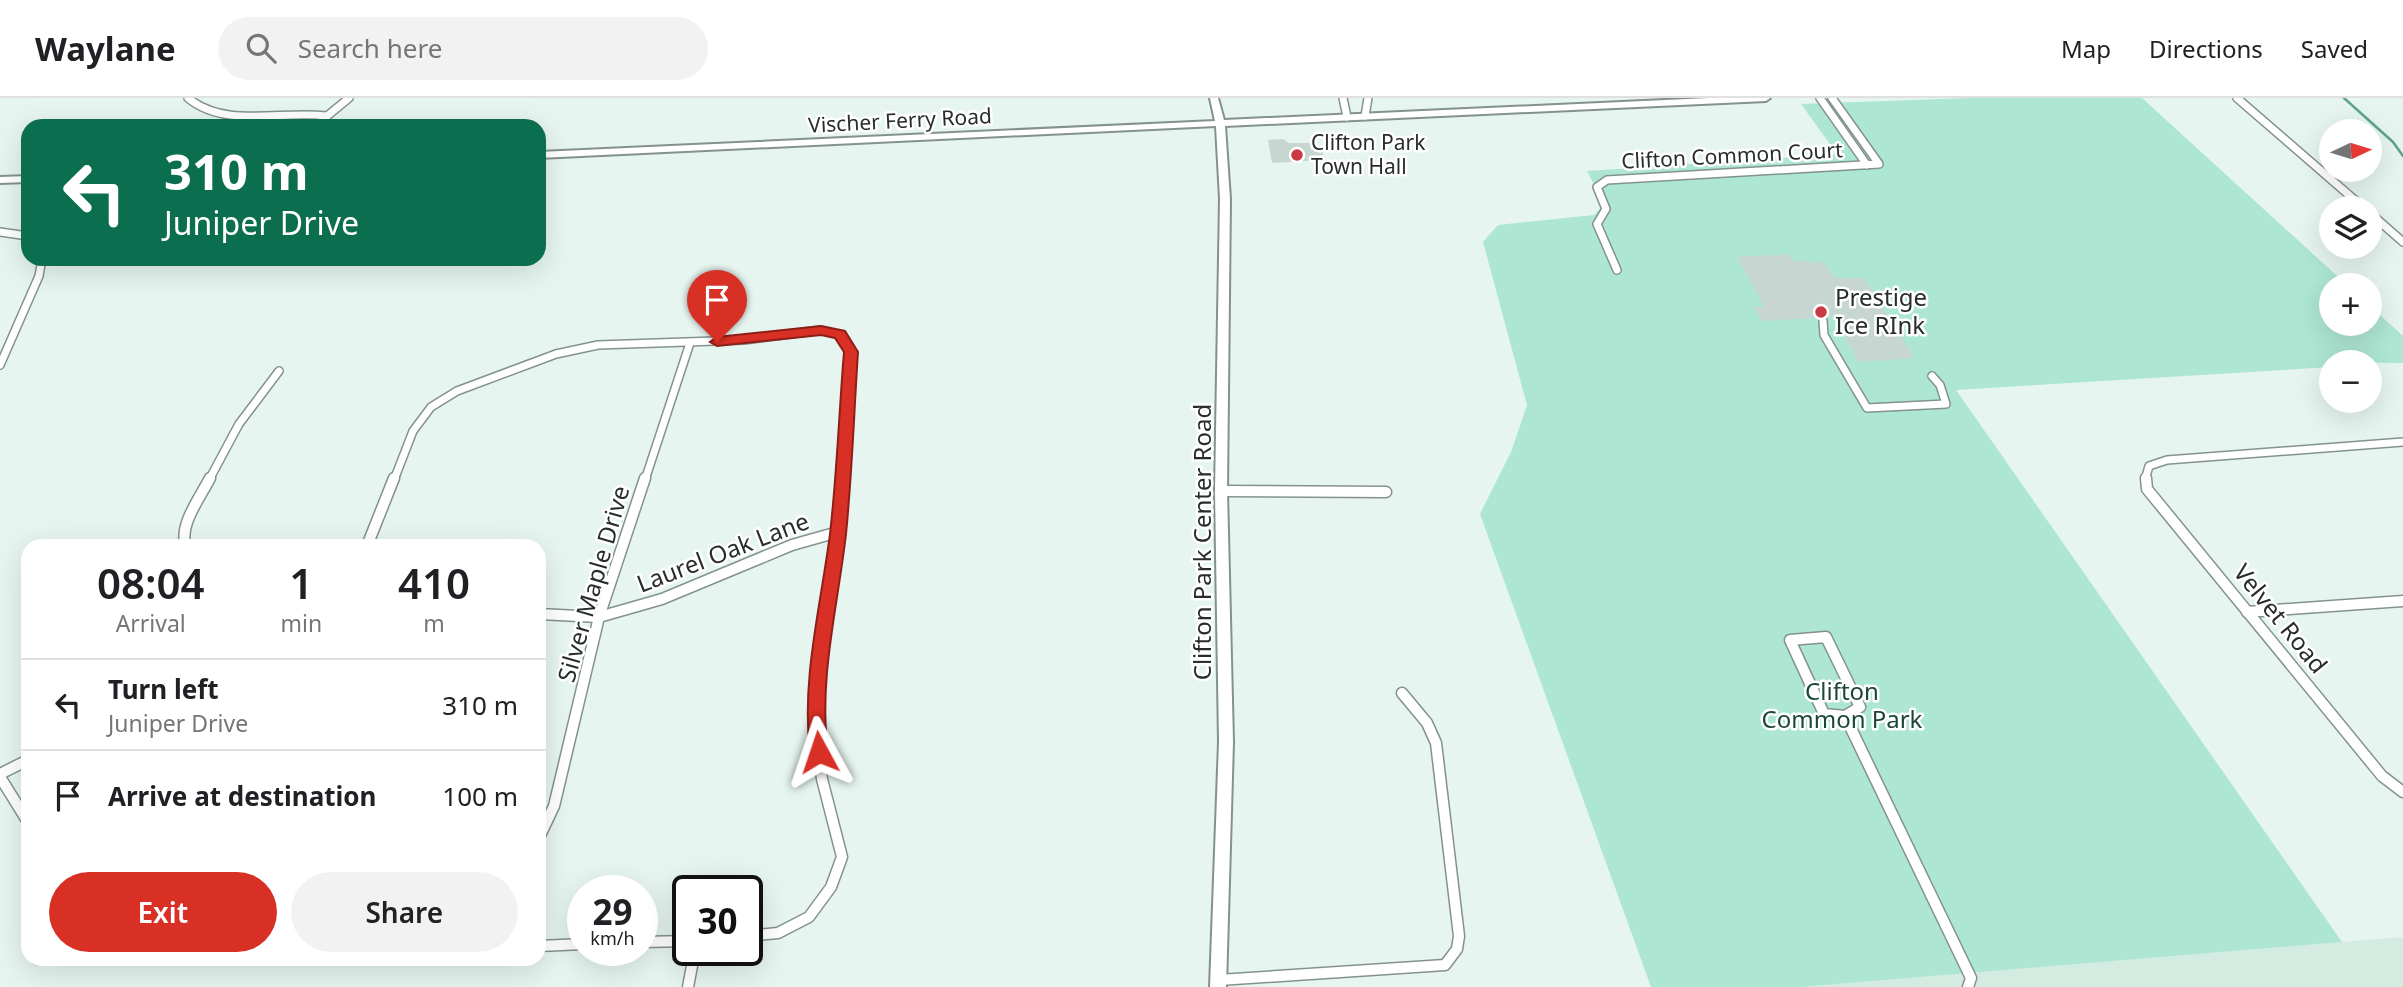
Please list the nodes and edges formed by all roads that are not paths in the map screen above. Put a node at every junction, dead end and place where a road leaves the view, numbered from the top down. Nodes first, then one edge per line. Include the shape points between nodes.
1 (188, 98) edge
2 (349, 98) edge
3 (1213, 98) edge
4 (1343, 98) edge
5 (1368, 98) edge
6 (1766, 98) edge
7 (1820, 98) edge
8 (1832, 98) edge
9 (2237, 98) edge
10 (327, 116) junction
11 (1365, 116) junction
12 (1346, 117) junction
13 (323, 119) edge
14 (1220, 123) junction
15 (546, 155) edge
16 (1867, 165) junction
17 (21, 179) edge
18 (0, 180) edge
19 (2350, 196) edge
20 (2382, 224) edge
21 (0, 232) edge
22 (21, 235) edge
23 (2403, 242) edge
24 (40, 266) edge
25 (1617, 270) dead end
26 (1823, 321) dead end
27 (690, 343) junction
28 (0, 365) edge
29 (279, 372) dead end
30 (1932, 376) dead end
31 (2403, 442) edge
32 (1222, 491) junction
33 (1386, 492) dead end
34 (838, 532) junction
35 (183, 539) edge
36 (370, 539) edge
37 (2403, 601) edge
38 (2247, 612) junction
39 (546, 614) edge
40 (599, 617) junction
41 (1402, 693) dead end
42 (1845, 716) junction
43 (21, 764) edge
44 (0, 776) edge
45 (2399, 789) edge
46 (21, 810) edge
47 (546, 823) edge
48 (763, 934) edge
49 (567, 945) edge
50 (546, 946) edge
51 (692, 966) edge
52 (1218, 984) edge
53 (688, 987) edge
54 (1968, 987) edge

1 - 10 street via 204,112 243,116 300,111
2 - 10 street
3 - 14 street, Clifton Park Center Road
4 - 12 street
5 - 11 street
6 - 11 street, Vischer Ferry Road
7 - 16 street
8 - 16 street, Clifton Common Court via 1879,164
9 - 19 street
10 - 13 street
11 - 12 street, Vischer Ferry Road
12 - 14 street, Vischer Ferry Road
14 - 15 street, Vischer Ferry Road
14 - 32 street, Clifton Park Center Road via 1225,199
16 - 25 street, Clifton Common Court via 1636,176 1601,183 1597,187 1606,209 1597,224
17 - 18 street
20 - 23 street
21 - 22 street
24 - 28 street
26 - 30 street via 1824,335 1867,408 1946,404
27 - 34 street via 821,330 840,335 851,352
27 - 36 street via 598,345 556,354 457,391 431,407 414,431
27 - 40 street, Silver Maple Drive
29 - 35 street via 242,417
31 - 38 street, Velvet Road via 2167,460 2149,466 2147,489
32 - 33 street
32 - 52 street, Clifton Park Center Road via 1226,742
34 - 40 street, Laurel Oak Lane via 792,545 662,599
34 - 48 street via 816,725 822,779 842,857 831,887 809,917 778,933
37 - 38 street
38 - 45 street, Velvet Road
39 - 40 street, Laurel Oak Lane
40 - 47 street, Silver Maple Drive
41 - 52 street via 1427,723 1436,743 1459,936 1452,959 1446,965
42 - 42 street via 1824,714 1790,640 1826,637 1860,707
42 - 54 street via 1971,978
43 - 44 street
44 - 46 street
49 - 50 street
51 - 53 street

